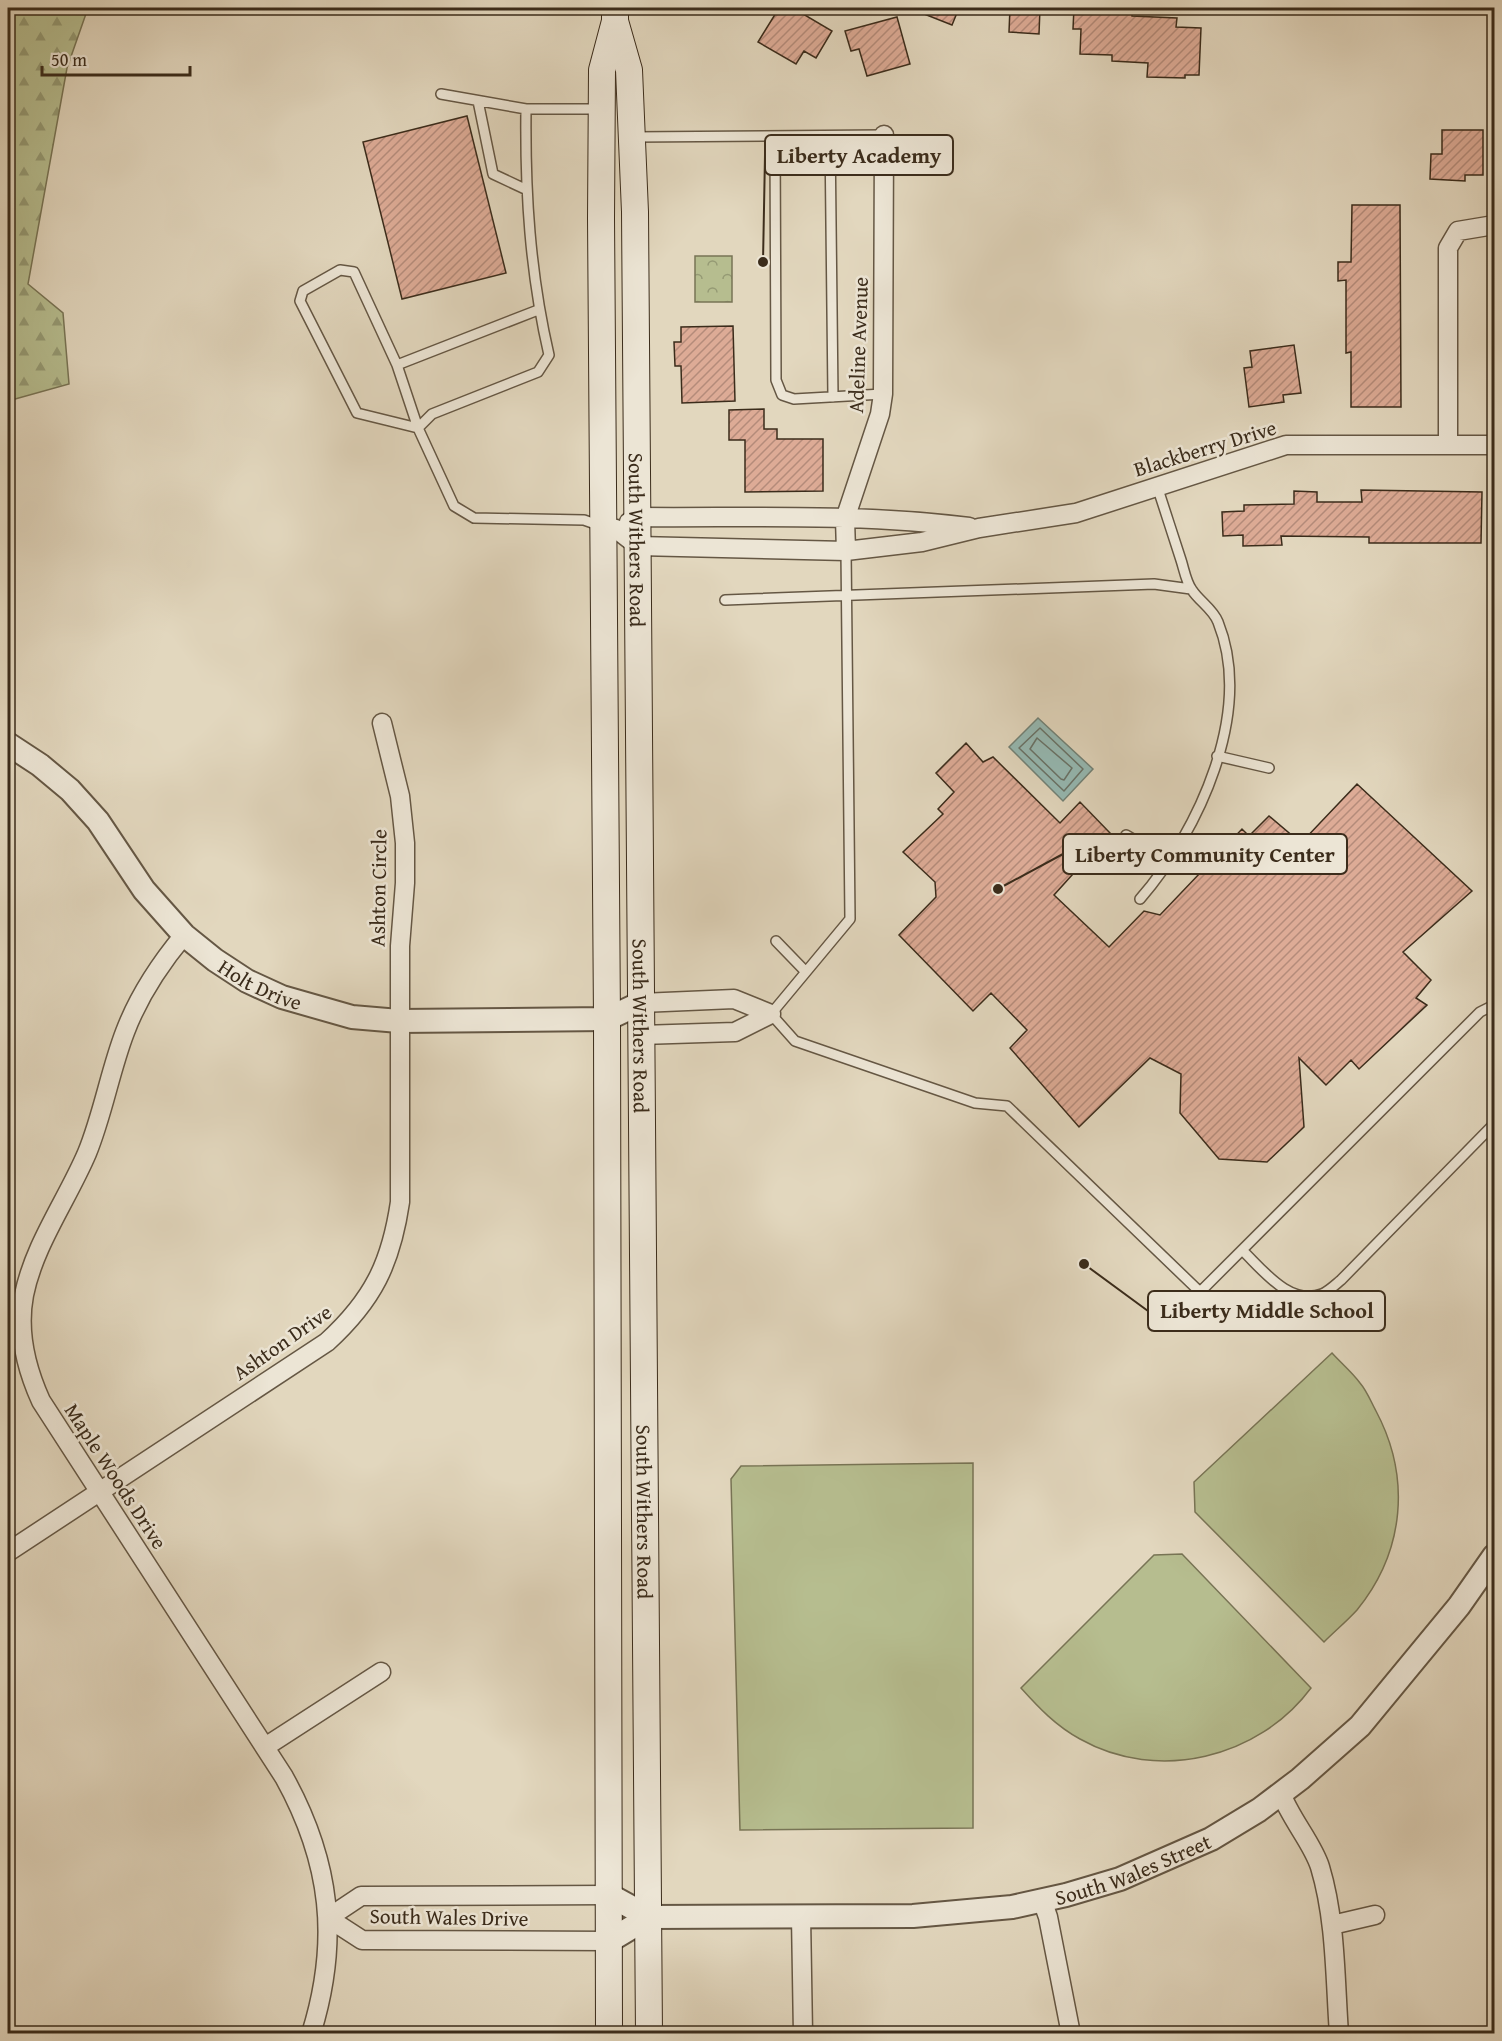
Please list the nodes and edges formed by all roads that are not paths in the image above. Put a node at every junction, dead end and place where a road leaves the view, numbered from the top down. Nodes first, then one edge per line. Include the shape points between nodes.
1 (615, 14) edge
2 (441, 94) dead end
3 (477, 100) junction
4 (526, 109) junction
5 (602, 109) junction
6 (884, 135) joint
7 (775, 136) junction
8 (830, 136) junction
9 (632, 137) junction
10 (525, 189) junction
11 (1494, 225) edge
12 (538, 310) junction
13 (397, 365) junction
14 (883, 393) junction
15 (833, 397) junction
16 (418, 428) junction
17 (1448, 445) junction
18 (1494, 445) edge
19 (1157, 486) junction
20 (638, 517) junction
21 (845, 519) junction
22 (610, 528) junction
23 (979, 528) junction
24 (638, 546) junction
25 (846, 551) junction
26 (1191, 590) junction
27 (844, 596) junction
28 (725, 600) dead end
29 (382, 723) dead end
30 (8, 744) edge
31 (1217, 756) junction
32 (1269, 768) dead end
33 (1126, 835) dead end
34 (1171, 861) junction
35 (1140, 899) dead end
36 (184, 935) junction
37 (776, 942) dead end
38 (806, 972) junction
39 (641, 1003) junction
40 (1494, 1005) edge
41 (771, 1014) junction
42 (607, 1019) junction
43 (399, 1021) junction
44 (641, 1035) junction
45 (1494, 1124) edge
46 (1242, 1250) junction
47 (16, 1294) edge
48 (99, 1492) junction
49 (8, 1552) edge
50 (1494, 1556) edge
51 (381, 1672) dead end
52 (265, 1747) junction
53 (1281, 1793) junction
54 (609, 1895) junction
55 (1042, 1900) junction
56 (1375, 1915) dead end
57 (801, 1916) junction
58 (649, 1917) junction
59 (328, 1918) junction
60 (1332, 1925) junction
61 (609, 1941) junction
62 (311, 2034) edge
63 (609, 2034) edge
64 (649, 2034) edge
65 (803, 2034) edge
66 (1071, 2034) edge
67 (1339, 2034) edge

1 - 5 main road, South Withers Road via 602,69
1 - 9 main road, South Withers Road via 629,70
2 - 3 lane
3 - 4 lane
3 - 10 lane via 494,174
4 - 5 lane
4 - 10 lane
5 - 22 main road, South Withers Road
6 - 8 lane
6 - 14 street, Adeline Avenue
7 - 8 lane
7 - 9 lane
7 - 15 lane via 776,380 782,395 794,399
8 - 15 lane
9 - 20 main road, South Withers Road
10 - 12 lane
11 - 17 street via 1458,231 1448,248
12 - 13 lane
12 - 16 lane via 549,355 538,372 432,414
13 - 16 lane
13 - 16 lane via 354,272 340,270 303,291 300,301 357,413
14 - 15 lane
14 - 21 street, Adeline Avenue via 880,414
16 - 22 lane via 454,506 474,518 584,520
17 - 18 street, Blackberry Drive
17 - 19 street, Blackberry Drive via 1286,445
19 - 23 street, Blackberry Drive via 1076,513
19 - 26 lane
20 - 21 street, Blackberry Drive
20 - 22 street, Blackberry Drive
20 - 24 main road, South Withers Road
21 - 23 street, Blackberry Drive
21 - 25 street, Adeline Avenue
22 - 24 street
22 - 42 main road, South Withers Road
23 - 25 street, Blackberry Drive via 922,542
24 - 25 street, Blackberry Drive
24 - 39 main road, South Withers Road
25 - 27 lane
26 - 27 lane via 1154,585
26 - 31 lane via 1217,619 1227,652 1226,722
27 - 28 lane
27 - 38 lane via 850,919
29 - 43 street, Ashton Circle via 400,796 405,843
30 - 36 street, Holt Drive via 62,784 98,820 144,890
31 - 32 lane
31 - 34 lane via 1193,824
33 - 34 lane
34 - 35 lane
36 - 43 street, Holt Drive via 214,960 282,998 352,1017
36 - 47 street, Maple Woods Drive via 141,994 124,1033 93,1138
37 - 38 lane
38 - 41 lane
39 - 41 street, Holt Drive via 734,999
39 - 42 street, Holt Drive
39 - 44 main road, South Withers Road
40 - 46 lane via 1480,1012
41 - 44 street, Holt Drive via 735,1032
41 - 46 lane via 795,1041 975,1103 1007,1106 1200,1292
42 - 43 street, Holt Drive
42 - 44 street, Holt Drive
42 - 54 main road, South Withers Road
43 - 48 street, Ashton Drive via 400,1202 385,1267 371,1293 351,1320 327,1342
44 - 58 main road, South Withers Road
45 - 46 lane via 1323,1294 1302,1297 1282,1287
47 - 48 street, Maple Woods Drive via 29,1374 41,1401
48 - 49 street, Ashton Drive
48 - 52 street, Maple Woods Drive
50 - 53 street, South Wales Street via 1440,1630 1360,1726
51 - 52 street
52 - 59 street, Maple Woods Drive via 299,1804 315,1842
53 - 55 street, South Wales Street via 1230,1827 1171,1858 1120,1879
53 - 60 street via 1320,1865
54 - 58 street, South Wales Street
54 - 59 street, South Wales Drive via 361,1896
54 - 61 main road, South Withers Road
55 - 57 street, South Wales Street via 968,1912
55 - 66 street
56 - 60 street
57 - 58 street, South Wales Street
57 - 65 street
58 - 61 street
58 - 64 main road, South Withers Road
59 - 61 street, South Wales Drive via 362,1940
59 - 62 street, Maple Woods Drive via 326,1968
60 - 67 street
61 - 63 main road, South Withers Road

